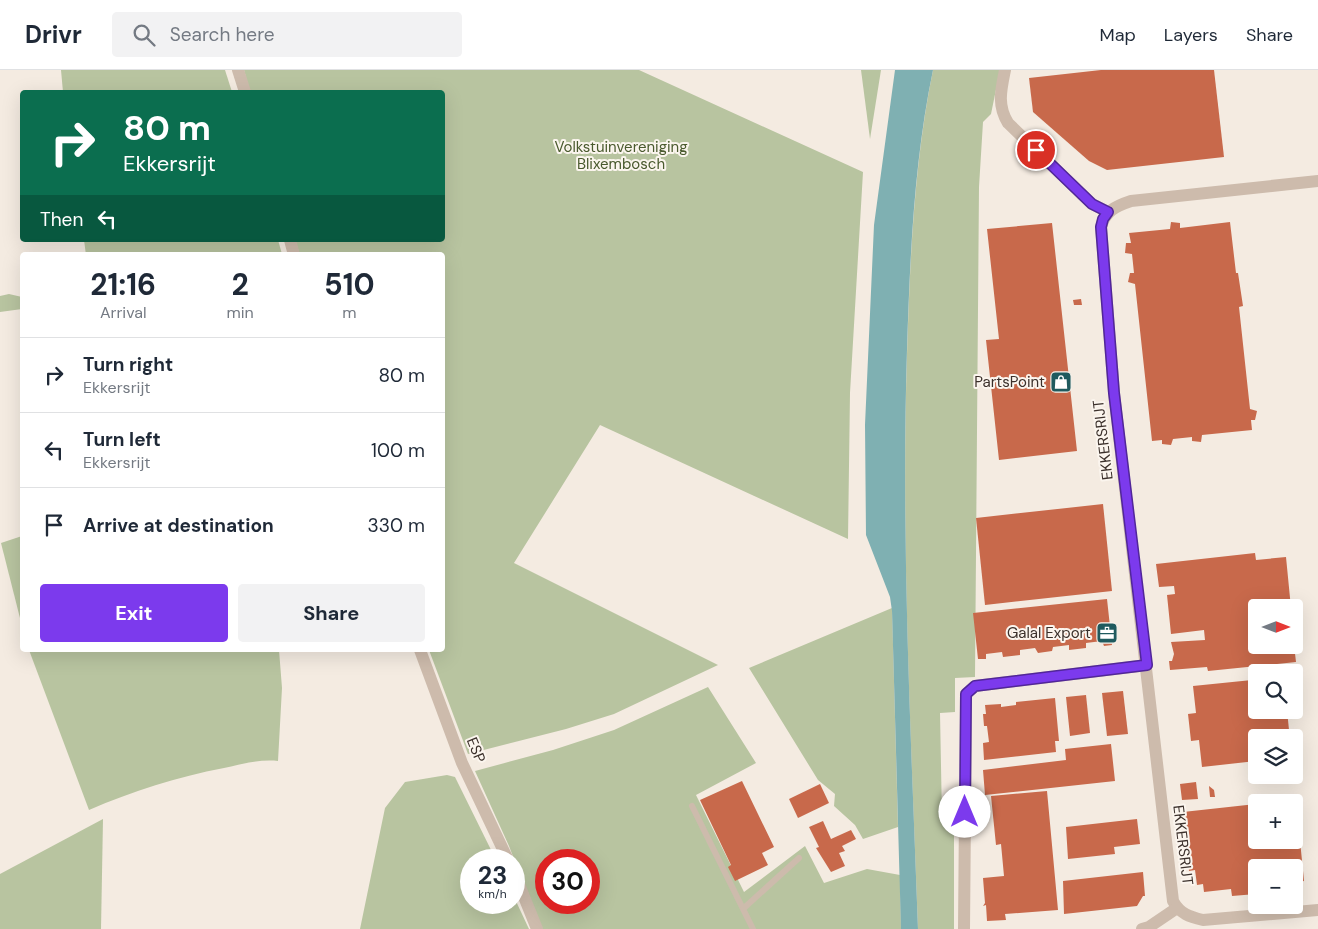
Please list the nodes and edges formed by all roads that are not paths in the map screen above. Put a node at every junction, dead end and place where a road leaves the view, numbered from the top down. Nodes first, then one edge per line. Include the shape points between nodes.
1 (238, 70) edge
2 (1005, 70) edge
3 (244, 90) edge
4 (1318, 182) edge
5 (1108, 212) junction
6 (421, 652) edge
7 (1147, 665) junction
8 (692, 806) dead end
9 (503, 849) edge
10 (799, 858) dead end
11 (525, 899) edge
12 (744, 908) junction
13 (1177, 908) junction
14 (1318, 910) edge
15 (537, 929) edge
16 (753, 929) edge
17 (964, 929) edge
18 (1142, 929) edge

1 - 3 street
2 - 5 street via 1000,98 1008,123 1092,204
4 - 5 street via 1131,200
5 - 7 street, EKKERSRIJT via 1101,227 1114,393
6 - 9 street, ESP via 462,763
7 - 13 street, EKKERSRIJT via 1162,816 1173,902
7 - 17 street via 975,686 966,694
8 - 12 lane
10 - 12 lane
11 - 15 street
12 - 16 lane
13 - 14 street via 1188,916 1203,920
13 - 18 street

